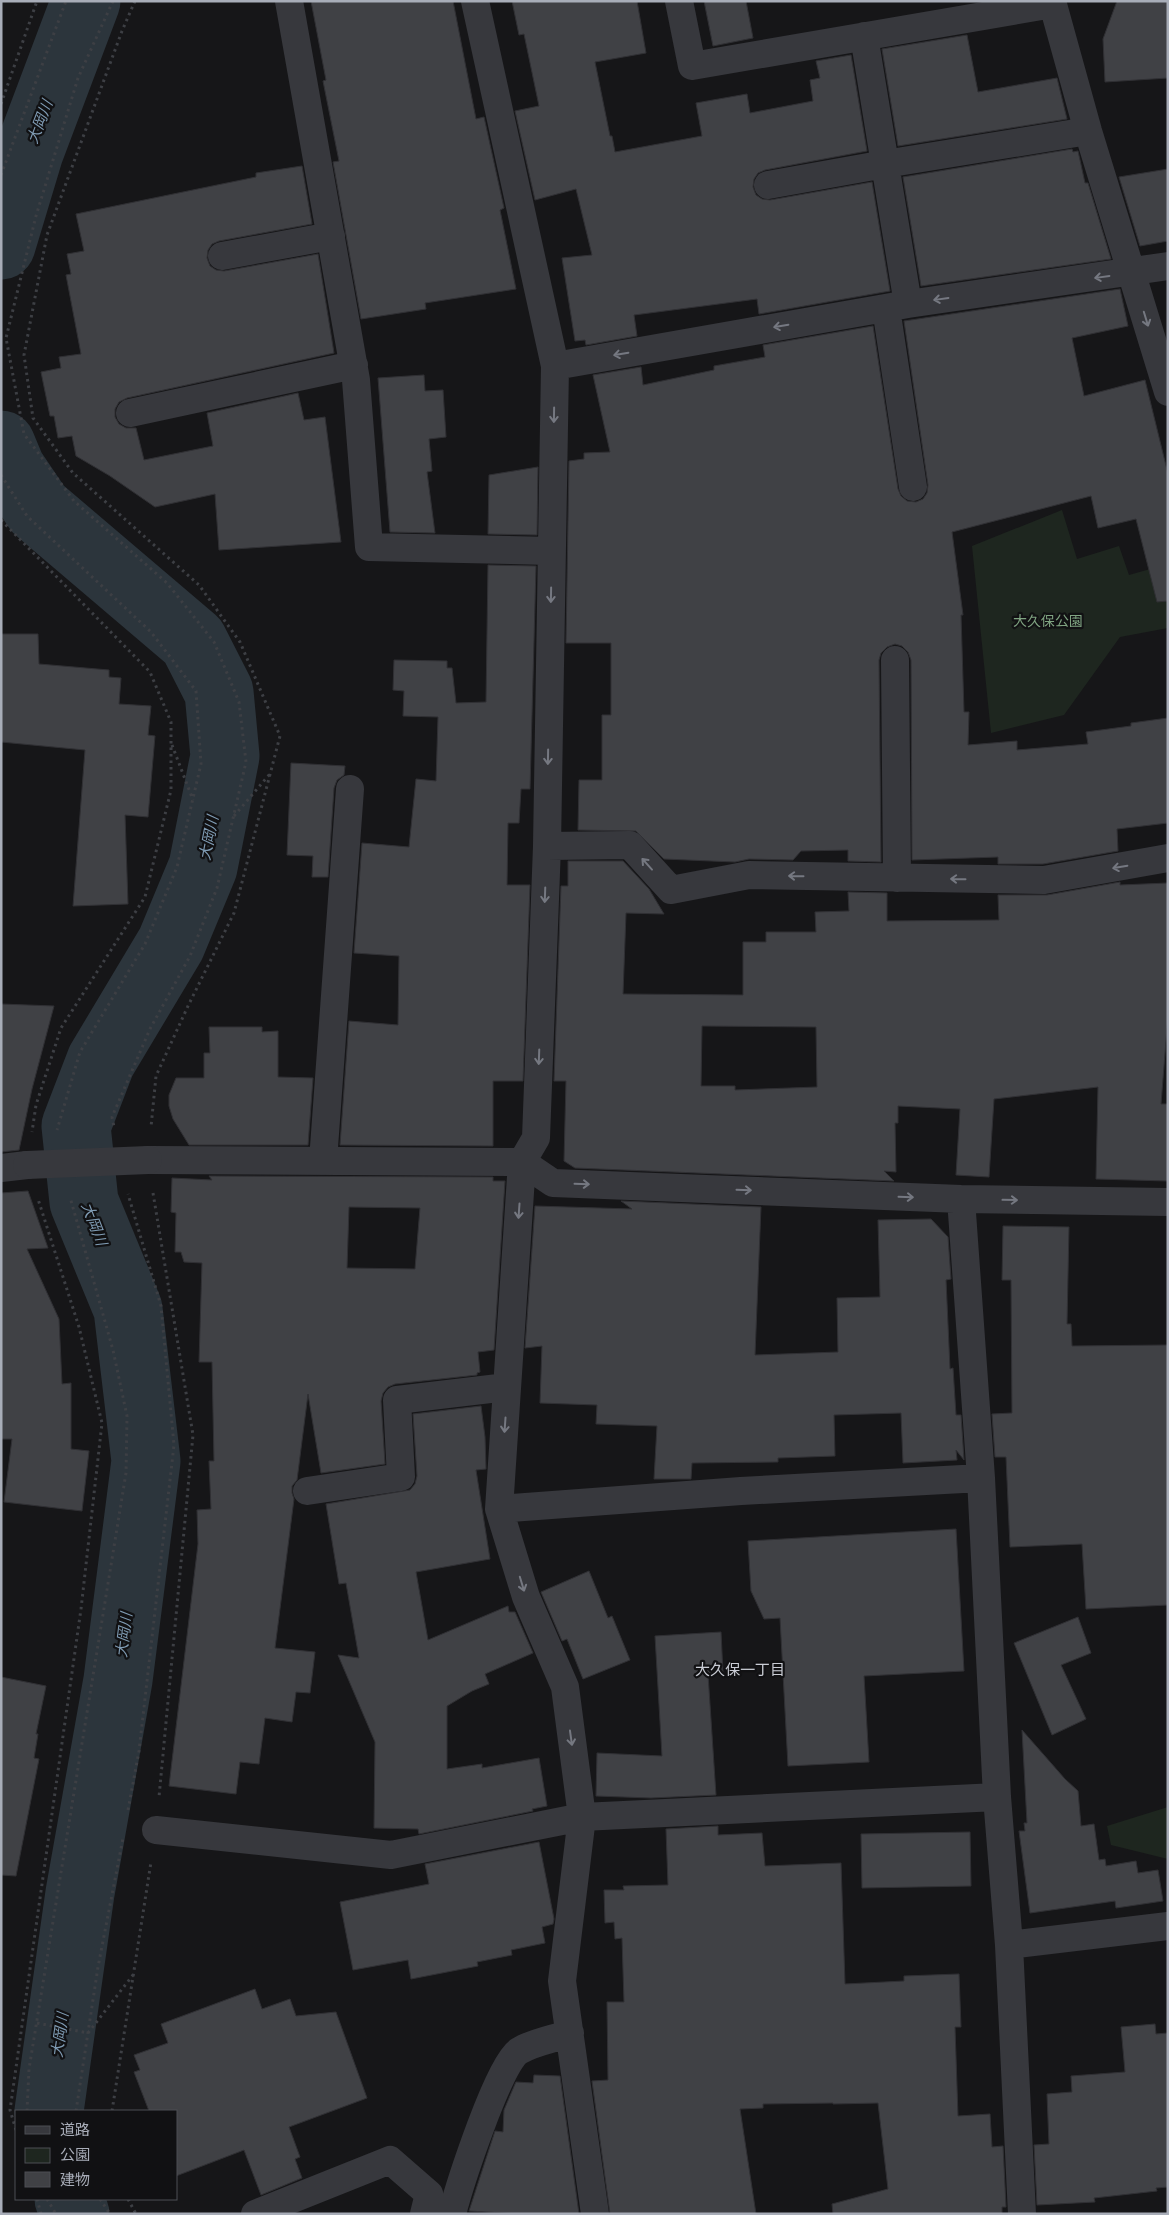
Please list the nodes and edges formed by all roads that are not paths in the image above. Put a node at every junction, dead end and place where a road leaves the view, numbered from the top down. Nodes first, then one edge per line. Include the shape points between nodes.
1 (289, 1) edge
2 (475, 1) edge
3 (679, 1) edge
4 (1052, 3) edge
5 (864, 36) junction
6 (1088, 131) junction
7 (885, 164) junction
8 (768, 186) dead end
9 (331, 236) junction
10 (222, 256) dead end
11 (1168, 266) edge
12 (1132, 272) junction
13 (897, 306) junction
14 (354, 365) junction
15 (555, 366) junction
16 (1168, 392) edge
17 (130, 413) dead end
18 (913, 487) dead end
19 (551, 552) junction
20 (895, 660) dead end
21 (350, 789) dead end
22 (547, 846) junction
23 (1168, 858) edge
24 (897, 878) junction
25 (323, 1161) junction
26 (522, 1162) junction
27 (14, 1166) edge
28 (961, 1199) junction
29 (1168, 1202) edge
30 (507, 1387) junction
31 (981, 1478) junction
32 (307, 1491) dead end
33 (499, 1509) junction
34 (997, 1797) junction
35 (582, 1817) junction
36 (156, 1830) road end
37 (1168, 1926) edge
38 (1009, 1945) junction
39 (570, 2033) junction
40 (255, 2214) edge
41 (424, 2214) edge
42 (452, 2214) edge
43 (596, 2214) edge
44 (1022, 2214) edge

1 - 9 street
2 - 15 street
3 - 5 street via 692,66
4 - 5 street
4 - 6 street
5 - 7 street
6 - 7 street
6 - 12 street
7 - 8 street
7 - 13 street
9 - 10 street
9 - 14 street
11 - 12 street
12 -> 13 street
12 -> 16 street
13 -> 15 street
13 - 18 street
14 - 17 street
14 - 19 street via 369,547
15 -> 19 street
19 -> 22 street
20 - 24 street
21 - 25 street
24 -> 22 street via 749,875 671,890 630,845
22 -> 26 street via 536,1138
23 -> 24 street via 1044,880
25 - 26 street
25 - 27 street, bridge via 148,1160
26 -> 28 street via 553,1183
26 -> 30 street
28 -> 29 street
28 - 31 street
30 - 32 street via 397,1400 401,1477
30 -> 33 street
31 - 33 street
31 - 34 street
33 -> 35 street via 526,1597 565,1687
34 - 35 street
34 - 38 street
35 - 36 street via 391,1855
35 - 39 street via 562,1981
37 - 38 street
38 - 44 street
39 - 42 street via 518,2051 504,2069 460,2180
39 - 43 street
40 - 41 street via 390,2160 429,2194

